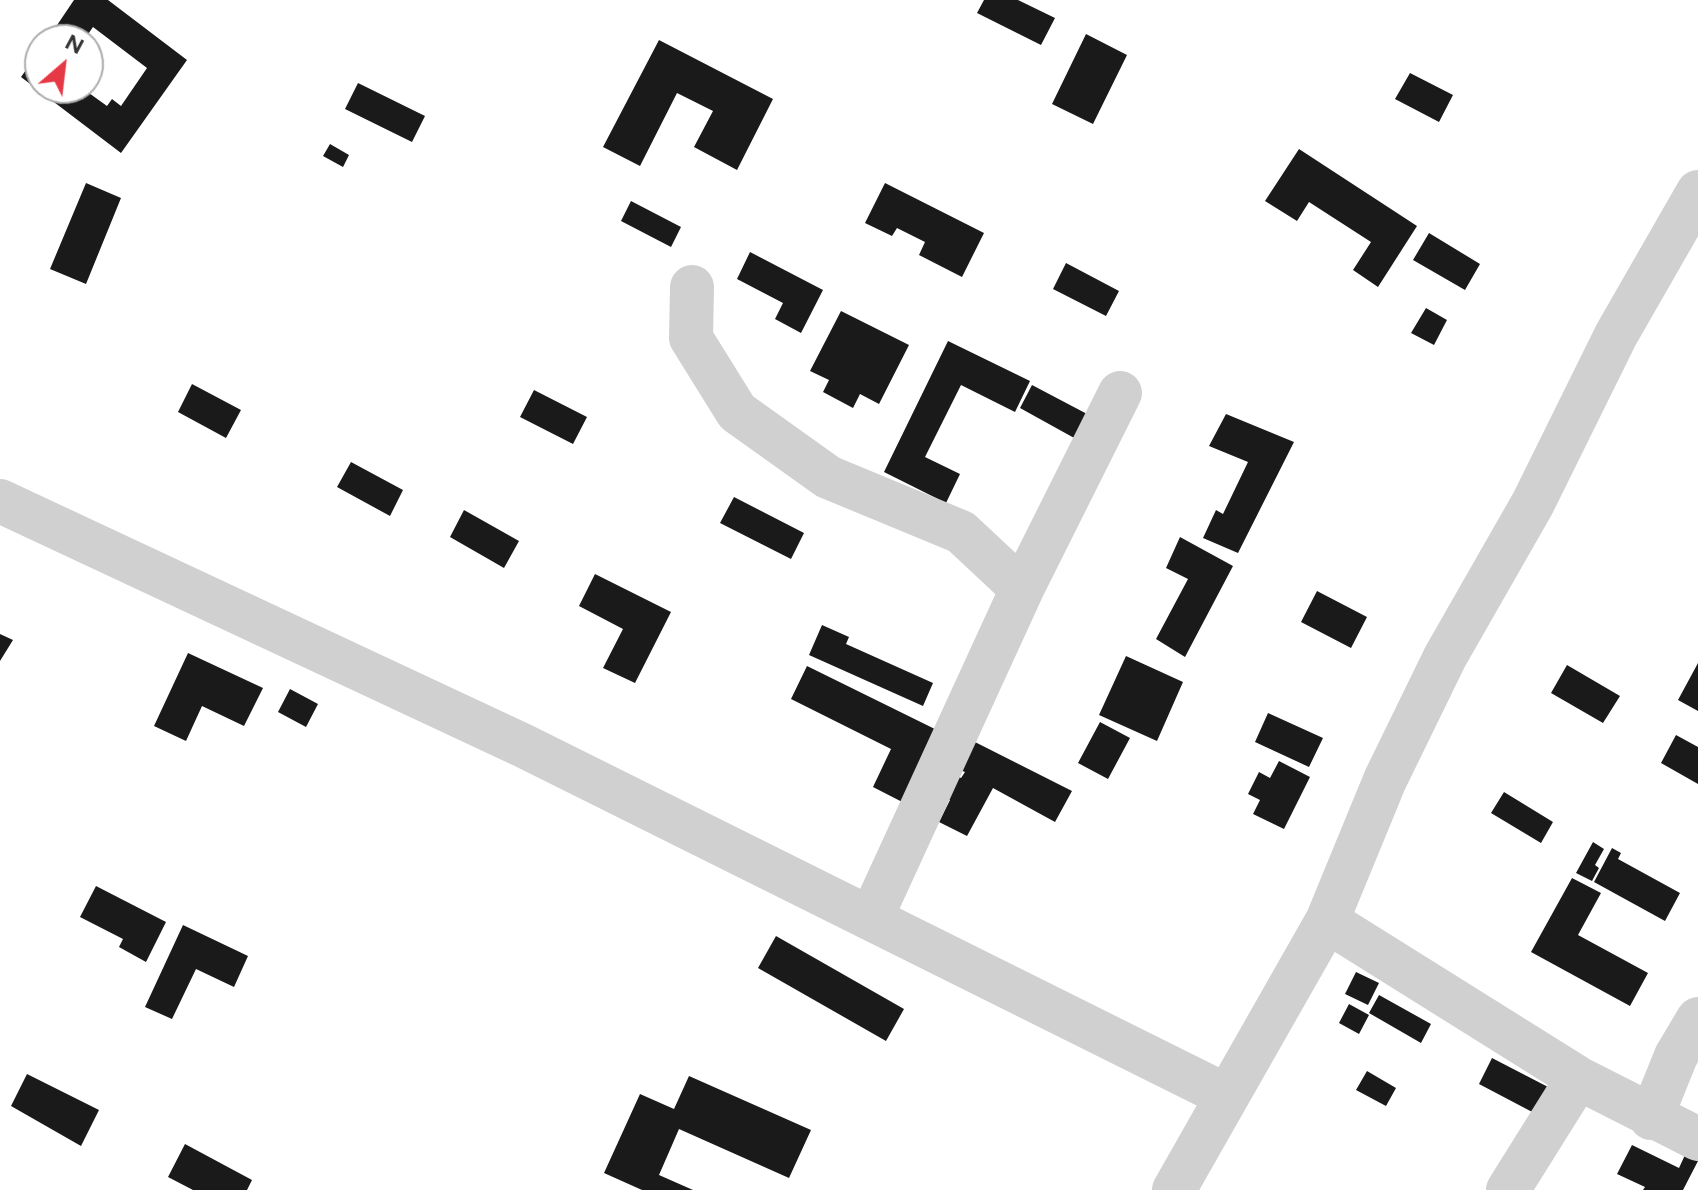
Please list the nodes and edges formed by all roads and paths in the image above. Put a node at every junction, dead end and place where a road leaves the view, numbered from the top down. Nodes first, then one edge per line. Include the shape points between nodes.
1 (1698, 192) edge
2 (692, 287) dead end
3 (1120, 393) dead end
4 (0, 501) edge
5 (1022, 589) junction
6 (872, 916) junction
7 (1327, 921) junction
8 (1698, 1019) edge
9 (1578, 1078) junction
10 (1227, 1096) junction
11 (1651, 1118) junction
12 (1698, 1139) edge
13 (1174, 1190) edge
14 (1508, 1190) edge

1 - 7 street via 1445,657 1385,780
2 - 5 street via 691,338 737,412 828,477 961,532
3 - 5 street
4 - 6 street
5 - 6 street
6 - 10 street
7 - 9 street
7 - 10 street
8 - 11 street via 1676,1056
9 - 11 street
9 - 14 street
10 - 13 street
11 - 12 street

